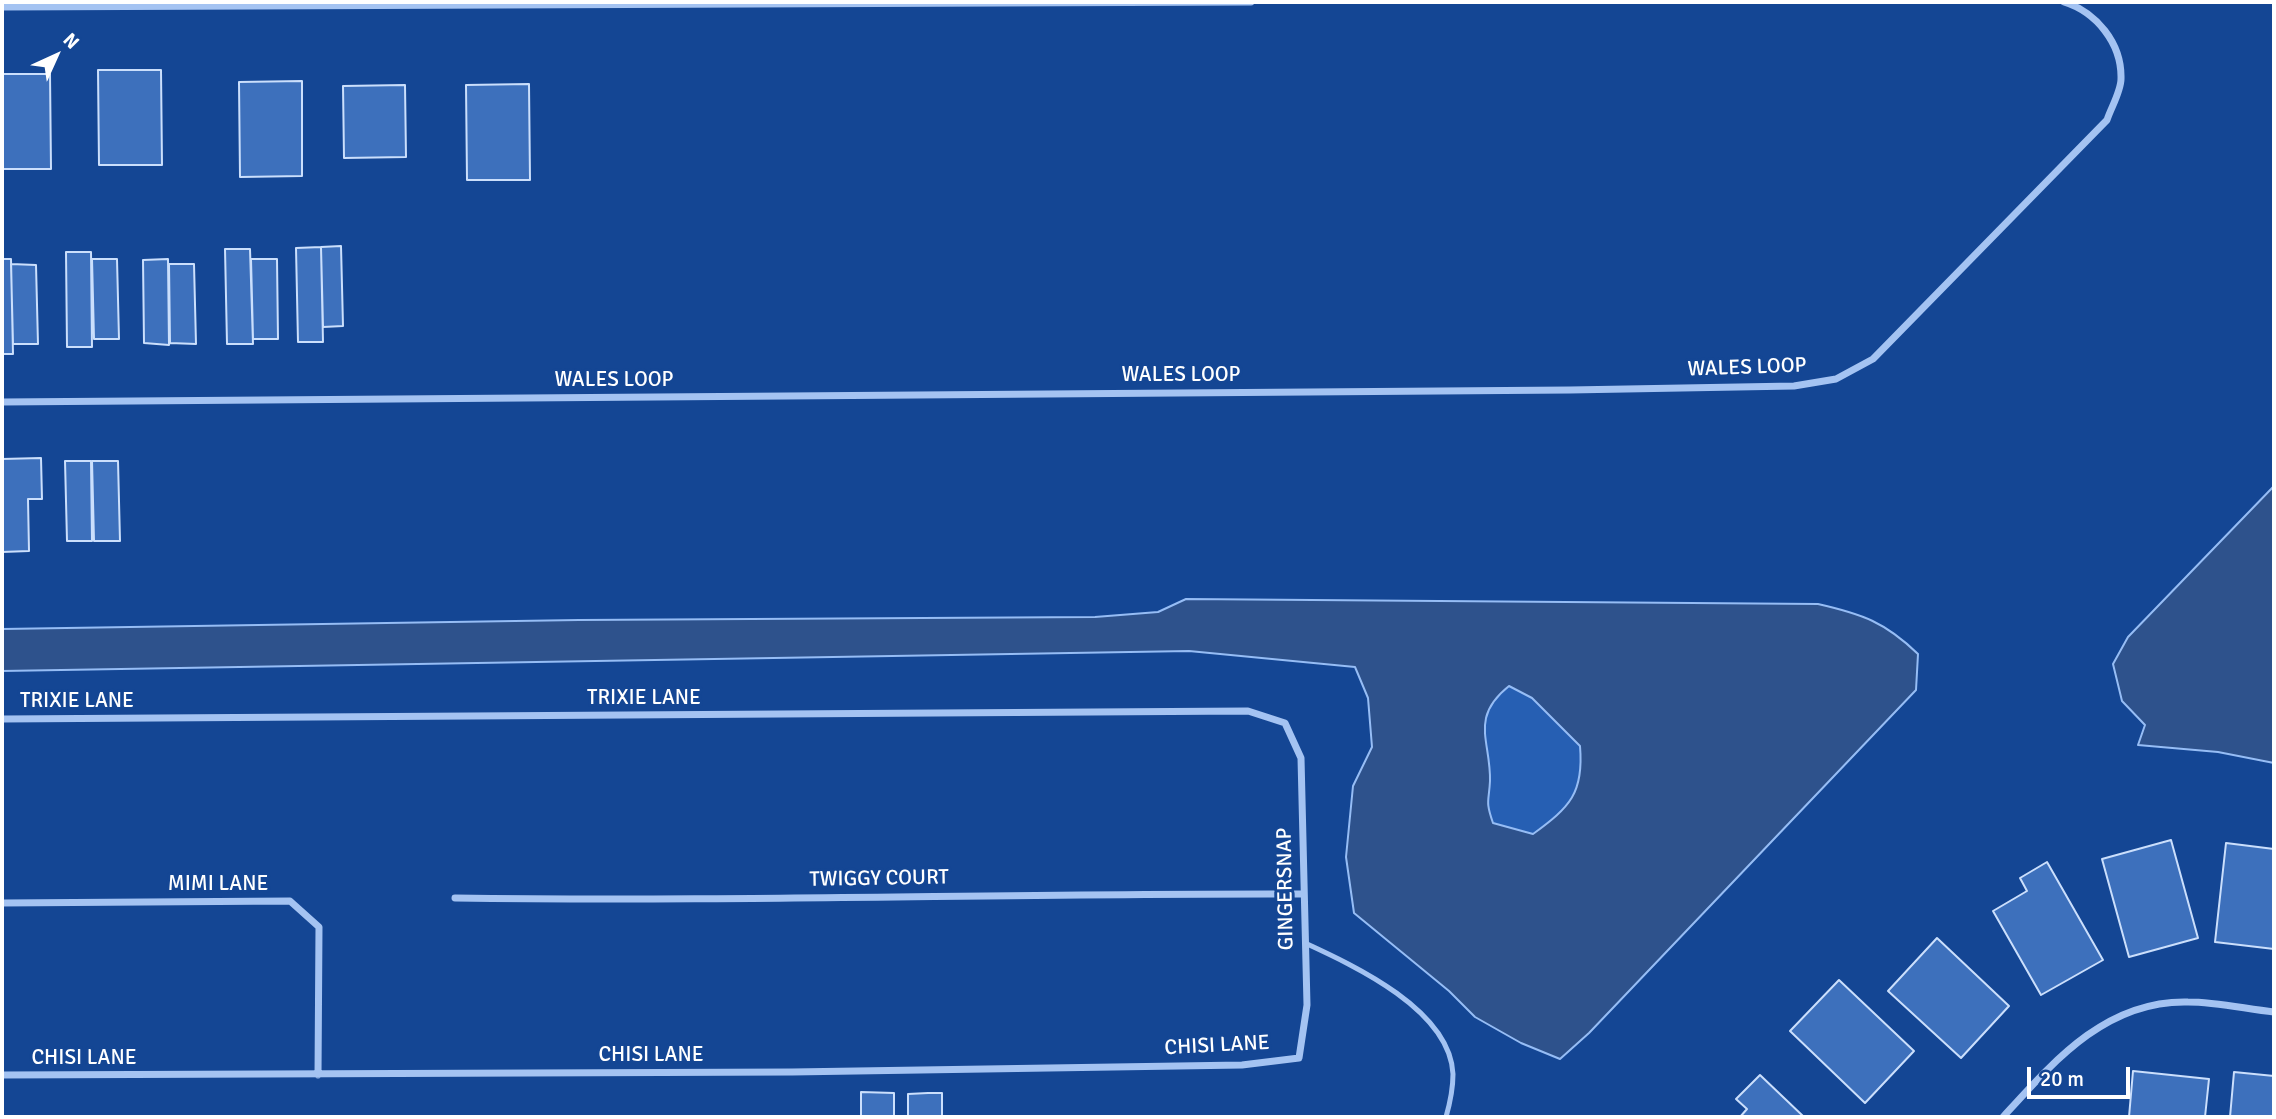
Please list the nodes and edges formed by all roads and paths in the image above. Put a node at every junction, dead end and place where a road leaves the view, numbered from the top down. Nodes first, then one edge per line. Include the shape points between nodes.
1 (1251, 2) edge
2 (2064, 2) edge
3 (2, 7) edge
4 (2, 402) edge
5 (2, 719) edge
6 (1285, 723) joint
7 (1303, 894) junction
8 (455, 898) dead end
9 (2, 903) edge
10 (1305, 943) junction
11 (2274, 1012) edge
12 (1299, 1058) joint
13 (2, 1075) edge
14 (318, 1075) junction
15 (1446, 1117) edge
16 (2003, 1117) edge

1 - 3 street
2 - 4 street, WALES LOOP via 2084,8 2113,39 2122,80 2107,120 1873,359 1836,379 1794,386 1557,390
5 - 6 street, TRIXIE LANE via 1234,711
6 - 7 street, GINGERSNAP via 1301,758
7 - 8 street, TWIGGY COURT
7 - 10 street, GINGERSNAP
9 - 14 street, MIMI LANE via 290,901 319,927
10 - 12 street, GINGERSNAP via 1307,1005
10 - 15 lane via 1399,993 1434,1030 1453,1072
11 - 16 street via 2187,1002 2121,1013 2072,1046
12 - 14 street, CHISI LANE via 1242,1065
13 - 14 street, CHISI LANE

